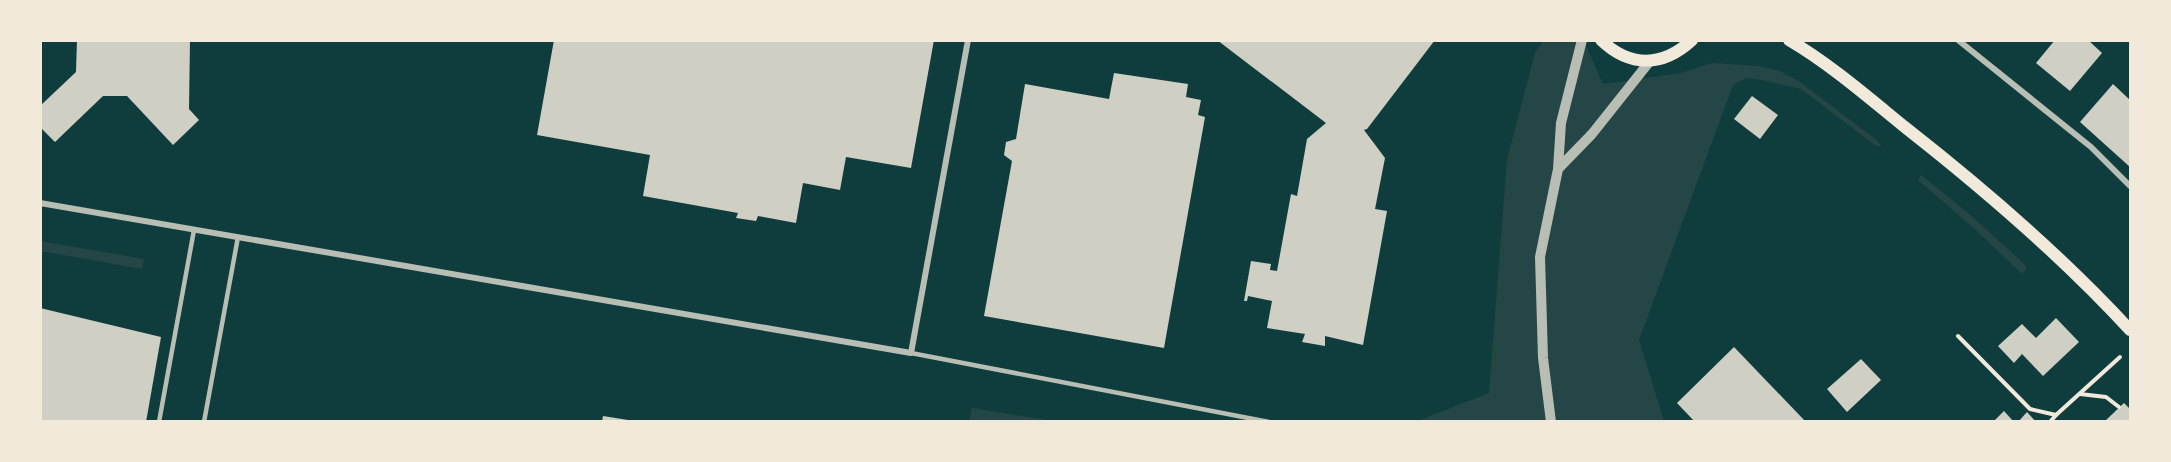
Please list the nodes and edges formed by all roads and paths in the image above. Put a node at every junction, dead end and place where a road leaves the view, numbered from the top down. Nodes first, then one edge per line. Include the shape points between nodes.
1 (968, 40) edge
2 (1582, 40) edge
3 (1601, 40) edge
4 (1692, 40) edge
5 (1778, 40) edge
6 (1958, 40) edge
7 (1791, 42) edge
8 (1650, 61) junction
9 (1558, 169) junction
10 (2130, 186) edge
11 (40, 203) edge
12 (194, 230) junction
13 (238, 237) junction
14 (2130, 330) edge
15 (1958, 336) dead end
16 (911, 353) junction
17 (2120, 357) dead end
18 (2079, 394) junction
19 (2119, 407) dead end
20 (2056, 415) junction
21 (159, 422) edge
22 (204, 422) edge
23 (1269, 422) edge
24 (1551, 422) edge
25 (2050, 422) edge

1 - 16 street
2 - 9 street via 1561,123
3 - 8 main road via 1630,59
4 - 8 main road via 1682,50
5 - 7 main road
6 - 10 street via 2091,147
7 - 14 main road via 1859,90 1999,204
8 - 9 street via 1592,134
9 - 24 street via 1540,257 1543,358
11 - 12 street
12 - 13 street
12 - 21 lane
13 - 16 street
13 - 22 lane
15 - 20 path via 2030,409
16 - 23 lane
17 - 18 path
18 - 19 path via 2106,398
18 - 20 path
20 - 25 path

